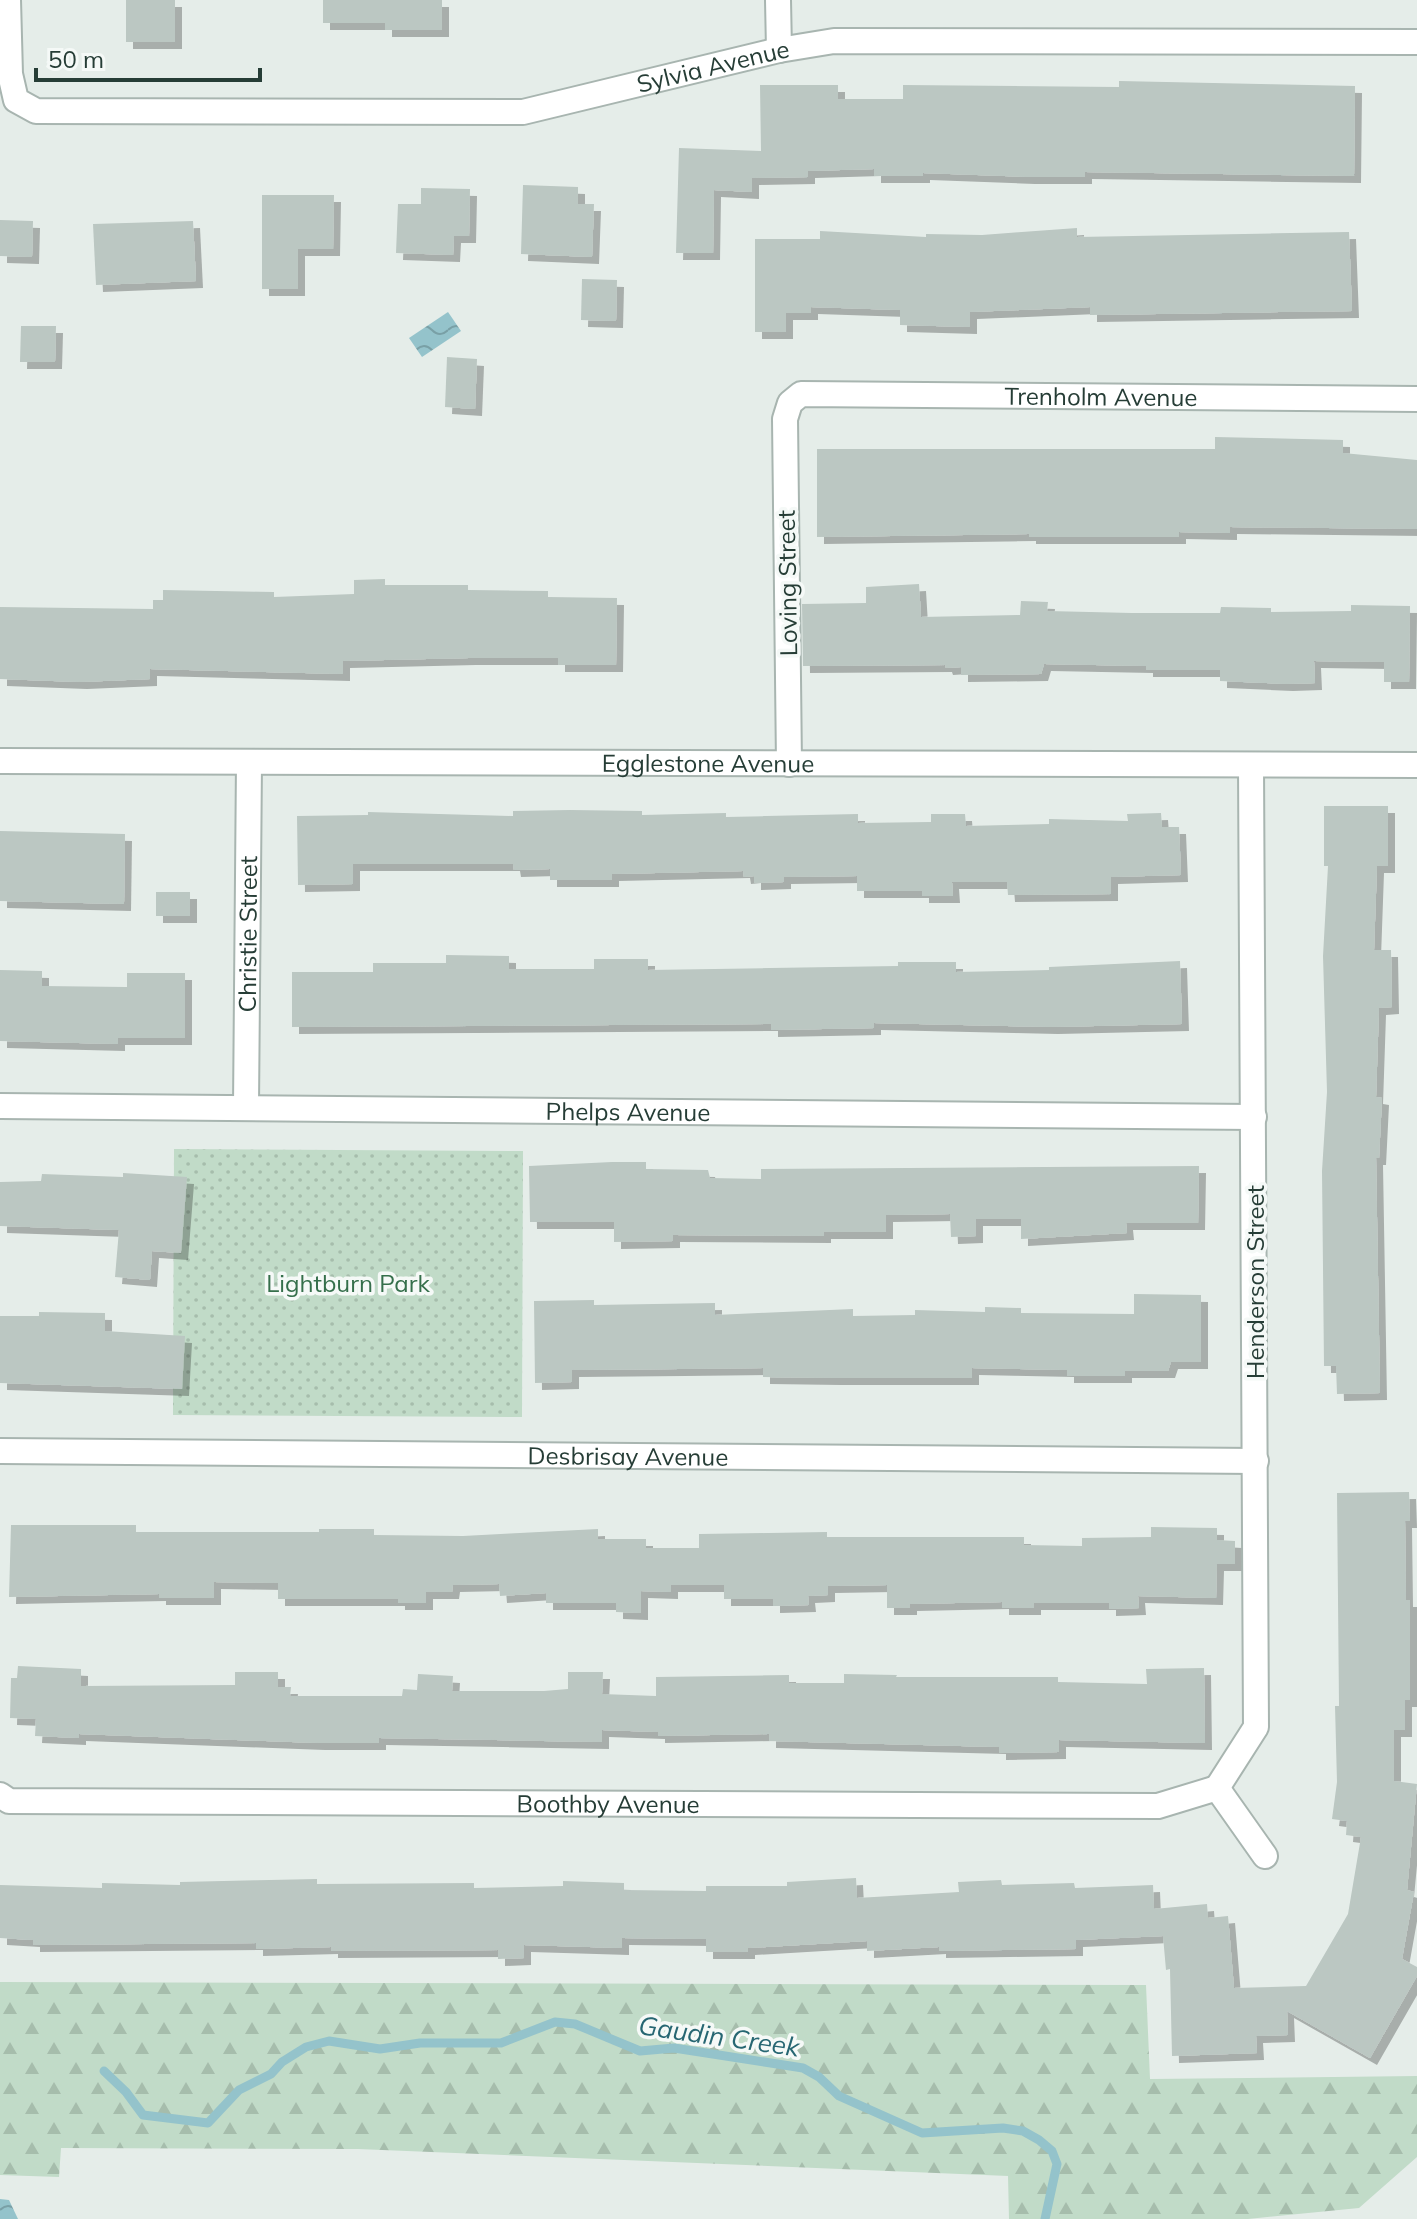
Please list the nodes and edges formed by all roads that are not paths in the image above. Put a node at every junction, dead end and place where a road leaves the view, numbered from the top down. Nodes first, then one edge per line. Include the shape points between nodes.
1 (8, 0) edge
2 (778, 0) edge
3 (1417, 42) edge
4 (779, 50) junction
5 (1417, 399) edge
6 (790, 403) joint
7 (0, 761) edge
8 (249, 762) junction
9 (789, 764) junction
10 (1251, 765) junction
11 (1417, 765) edge
12 (0, 1106) edge
13 (246, 1106) junction
14 (1254, 1117) junction
15 (0, 1451) edge
16 (1256, 1461) junction
17 (1217, 1788) junction
18 (0, 1795) edge
19 (1265, 1856) dead end

1 - 4 street, Sylvia Avenue via 16,100 36,111 523,112
2 - 4 street
3 - 4 street, Sylvia Avenue via 834,41
5 - 6 street, Trenholm Avenue via 801,394
6 - 9 street, Loving Street via 785,419
7 - 8 street, Egglestone Avenue
8 - 9 street, Egglestone Avenue
8 - 13 street, Christie Street
9 - 10 street, Egglestone Avenue
10 - 11 street, Egglestone Avenue
10 - 14 street, Henderson Street
12 - 13 street, Phelps Avenue
13 - 14 street, Phelps Avenue
14 - 16 street, Henderson Street
15 - 16 street, Desbrisay Avenue
16 - 17 street, Henderson Street via 1256,1727
17 - 18 street, Boothby Avenue via 1158,1806 9,1801
17 - 19 street

